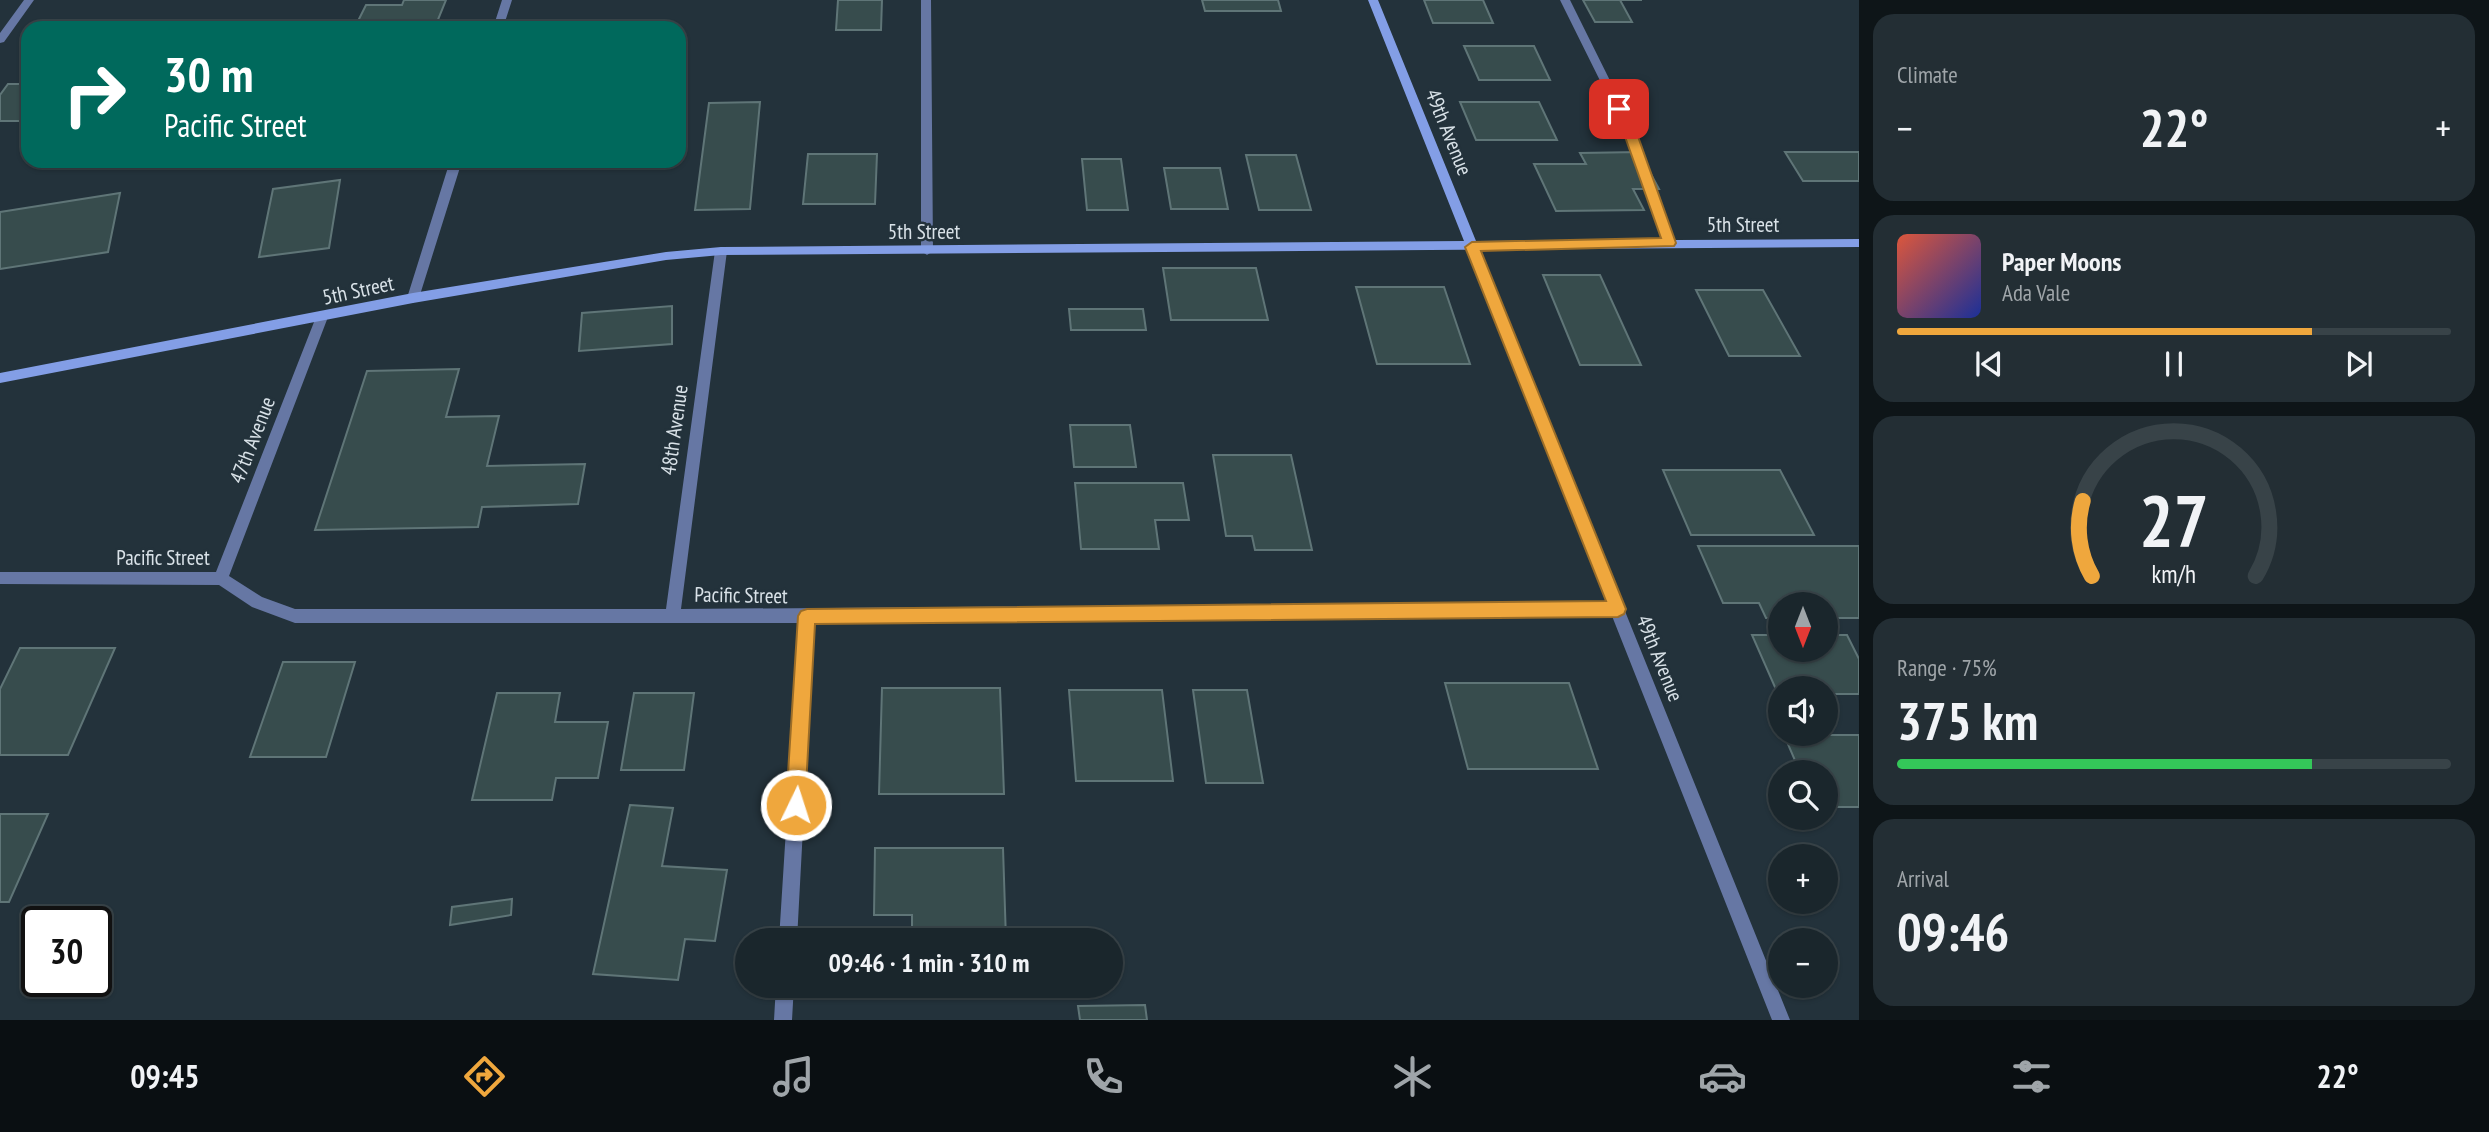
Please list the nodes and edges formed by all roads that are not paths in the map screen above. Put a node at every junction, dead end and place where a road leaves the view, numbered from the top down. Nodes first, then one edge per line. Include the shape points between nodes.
1 (29, 0) edge
2 (507, 0) edge
3 (926, 0) edge
4 (1373, 0) edge
5 (1565, 0) edge
6 (500, 21) edge
7 (0, 40) edge
8 (454, 168) edge
9 (1669, 243) junction
10 (1859, 243) edge
11 (1472, 247) junction
12 (721, 251) junction
13 (927, 251) junction
14 (413, 298) junction
15 (322, 317) junction
16 (0, 378) edge
17 (0, 578) edge
18 (221, 579) junction
19 (1618, 609) junction
20 (673, 615) junction
21 (807, 616) junction
22 (789, 928) edge
23 (784, 998) edge
24 (783, 1020) edge
25 (1781, 1020) edge

1 - 7 street
2 - 6 street
3 - 13 street
4 - 11 street, 49th Avenue
5 - 9 street via 1630,131
8 - 14 street
9 - 10 street, 5th Street
9 - 11 street, 5th Street
11 - 13 street, 5th Street
11 - 19 street, 49th Avenue
12 - 13 street, 5th Street
12 - 14 street, 5th Street
12 - 20 street, 48th Avenue
14 - 15 street, 5th Street
15 - 16 street, 5th Street
15 - 18 street, 47th Avenue
17 - 18 street, Pacific Street
18 - 20 street, Pacific Street via 257,602 295,616
19 - 21 street, Pacific Street
19 - 25 street, 49th Avenue
20 - 21 street, Pacific Street
21 - 22 street
23 - 24 street

